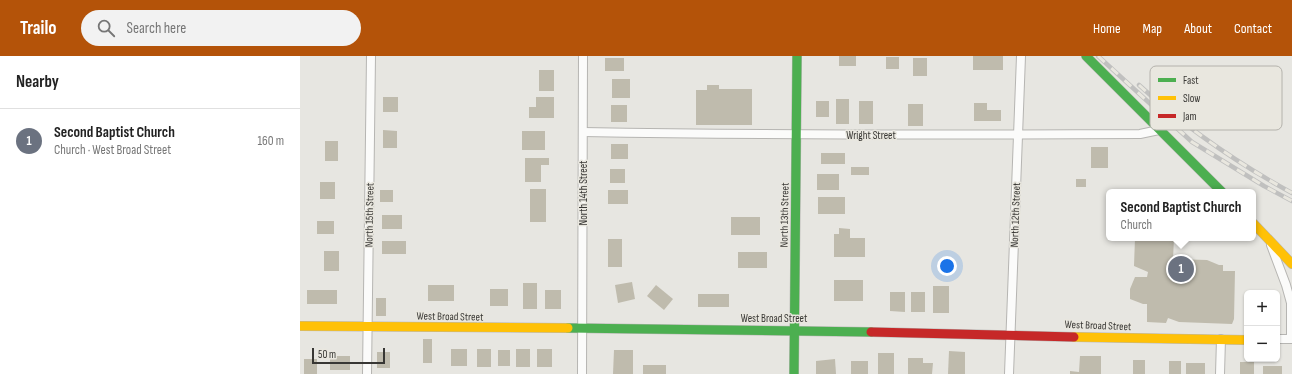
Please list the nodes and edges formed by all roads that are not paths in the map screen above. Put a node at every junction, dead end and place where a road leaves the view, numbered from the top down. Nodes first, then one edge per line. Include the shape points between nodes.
1 (371, 56) edge
2 (583, 56) edge
3 (798, 56) edge
4 (1021, 56) edge
5 (1086, 56) edge
6 (1150, 121) edge
7 (1159, 130) joint
8 (583, 132) junction
9 (797, 135) junction
10 (1017, 135) junction
11 (1219, 189) edge
12 (1256, 226) edge
13 (1270, 241) junction
14 (1292, 264) edge
15 (1291, 301) edge
16 (300, 326) edge
17 (368, 327) junction
18 (583, 329) junction
19 (795, 330) junction
20 (1011, 335) junction
21 (1221, 339) junction
22 (1291, 339) edge
23 (1244, 340) edge
24 (1280, 340) edge
25 (367, 374) edge
26 (582, 374) edge
27 (794, 374) edge
28 (1009, 374) edge
29 (1220, 374) edge

1 - 17 street, North 15th Street
2 - 8 street, North 14th Street
3 - 9 street, North 13th Street
4 - 10 street, North 12th Street
5 - 6 street
7 - 10 street, Wright Street via 1140,134
7 - 11 street
8 - 9 street, Wright Street
8 - 18 street, North 14th Street
9 - 10 street, Wright Street
9 - 19 street, North 13th Street
10 - 20 street, North 12th Street
12 - 13 street
13 - 14 street
13 - 15 street
15 - 22 street
16 - 17 street, West Broad Street
17 - 18 street, West Broad Street
17 - 25 street, North 15th Street
18 - 19 street, West Broad Street
18 - 26 street, North 14th Street
19 - 20 street, West Broad Street
19 - 27 street, North 13th Street
20 - 21 street, West Broad Street
20 - 28 street, North 12th Street
21 - 23 street, West Broad Street
21 - 29 street
22 - 24 street

